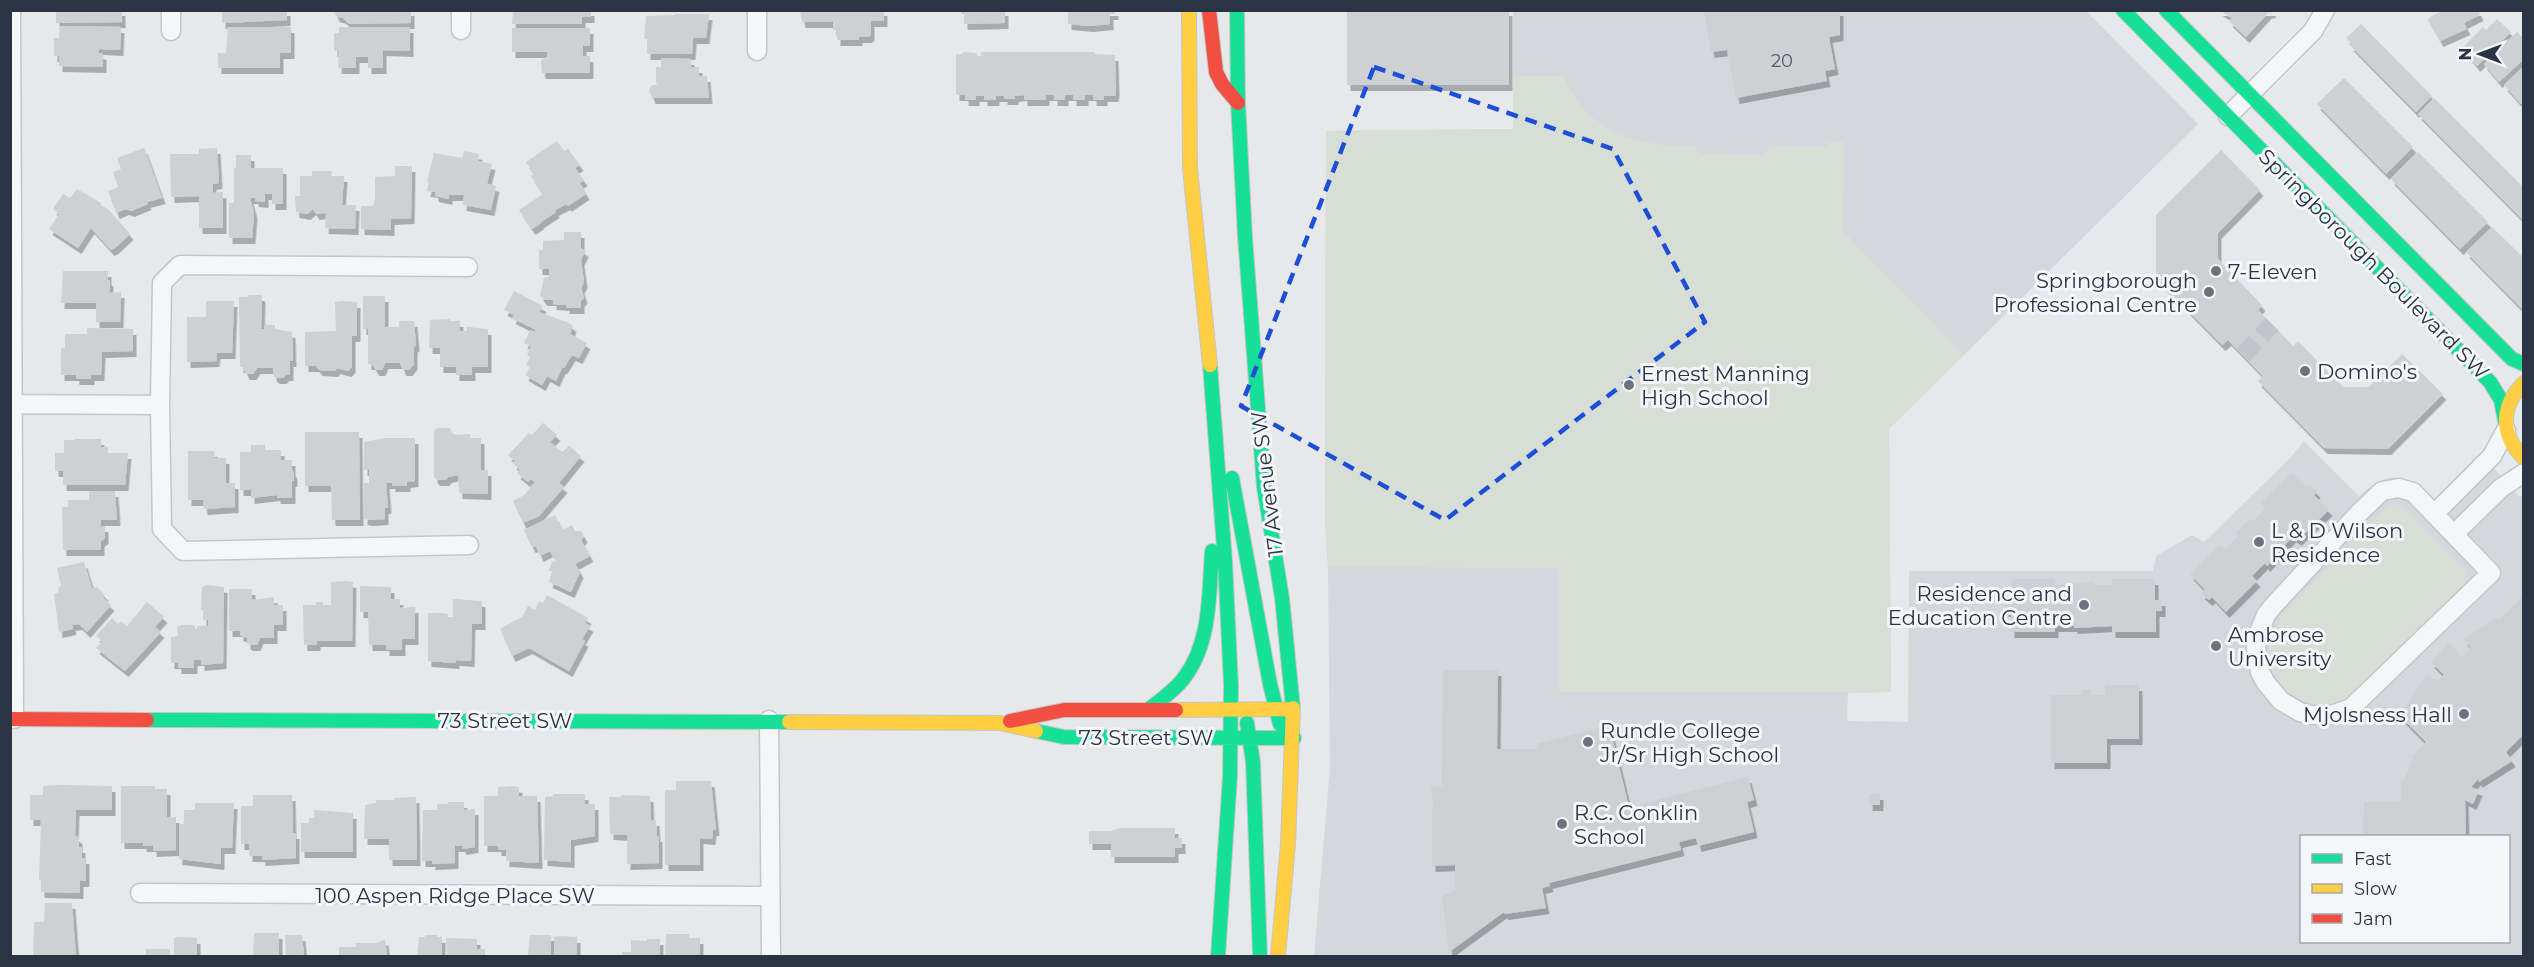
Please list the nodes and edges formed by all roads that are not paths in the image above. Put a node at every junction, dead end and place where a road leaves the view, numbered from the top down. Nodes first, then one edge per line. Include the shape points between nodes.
1 (11, 10) edge
2 (171, 10) edge
3 (461, 10) edge
4 (757, 10) edge
5 (1189, 10) edge
6 (1209, 10) edge
7 (1237, 10) edge
8 (2123, 10) edge
9 (2166, 10) edge
10 (2325, 10) edge
11 (461, 30) dead end
12 (171, 31) dead end
13 (757, 51) dead end
14 (2250, 95) junction
15 (1238, 103) junction
16 (2228, 116) junction
17 (468, 267) dead end
18 (2523, 364) edge
19 (2523, 384) edge
20 (1212, 389) junction
21 (11, 404) edge
22 (160, 405) junction
23 (2505, 425) junction
24 (2523, 458) edge
25 (1218, 473) junction
26 (2523, 473) edge
27 (2434, 514) junction
28 (2454, 534) junction
29 (469, 545) dead end
30 (1149, 709) junction
31 (1276, 709) junction
32 (1293, 709) junction
33 (1231, 710) junction
34 (12, 719) edge
35 (769, 720) junction
36 (1000, 723) junction
37 (1232, 738) junction
38 (1250, 738) junction
39 (1294, 738) junction
40 (140, 893) dead end
41 (770, 896) junction
42 (771, 957) edge
43 (1218, 957) edge
44 (1260, 957) edge
45 (1278, 957) edge

1 - 21 street
2 - 12 street
3 - 11 street
4 - 13 street
5 - 20 main road via 1190,168
6 - 15 main road via 1216,72
7 - 15 main road, 17 Avenue SW
8 - 16 main road, Springborough Boulevard SW
9 - 14 main road, Springborough Boulevard SW
10 - 14 street via 2307,38
14 - 16 street
14 - 18 main road, Springborough Boulevard SW via 2511,359
15 - 32 main road, 17 Avenue SW via 1264,487 1282,598
16 - 23 main road, Springborough Boulevard SW via 2490,382 2500,400
17 - 22 street via 180,264 162,283
19 - 23 main road via 2508,402
20 - 25 main road
20 - 31 main road
21 - 22 street
21 - 34 street
22 - 29 street via 162,529 183,551
23 - 24 main road, Springborough Boulevard SW via 2513,447
23 - 27 street via 2492,456
25 - 30 main road via 1206,624 1186,676
25 - 33 main road via 1230,632
26 - 28 street via 2500,488
27 - 28 street
27 - 28 street via 2413,492 2399,488 2382,491 2273,606 2261,626 2256,648 2260,672 2273,693 2290,708 2312,715 2332,715 2351,708 2491,573
30 - 33 main road, 73 Street SW
30 - 36 main road, 73 Street SW via 1064,710
31 - 32 main road, 73 Street SW
31 - 33 main road, 73 Street SW
31 - 39 main road via 1280,724
32 - 39 main road, 17 Avenue SW
33 - 37 main road
33 - 38 main road via 1246,722
34 - 35 main road, 73 Street SW
35 - 36 main road, 73 Street SW
35 - 41 street
36 - 37 main road, 73 Street SW via 1064,737
37 - 38 main road, 73 Street SW
37 - 43 main road
38 - 39 main road, 73 Street SW
38 - 44 main road
39 - 45 main road, 17 Avenue SW
40 - 41 street, 100 Aspen Ridge Place SW
41 - 42 street

